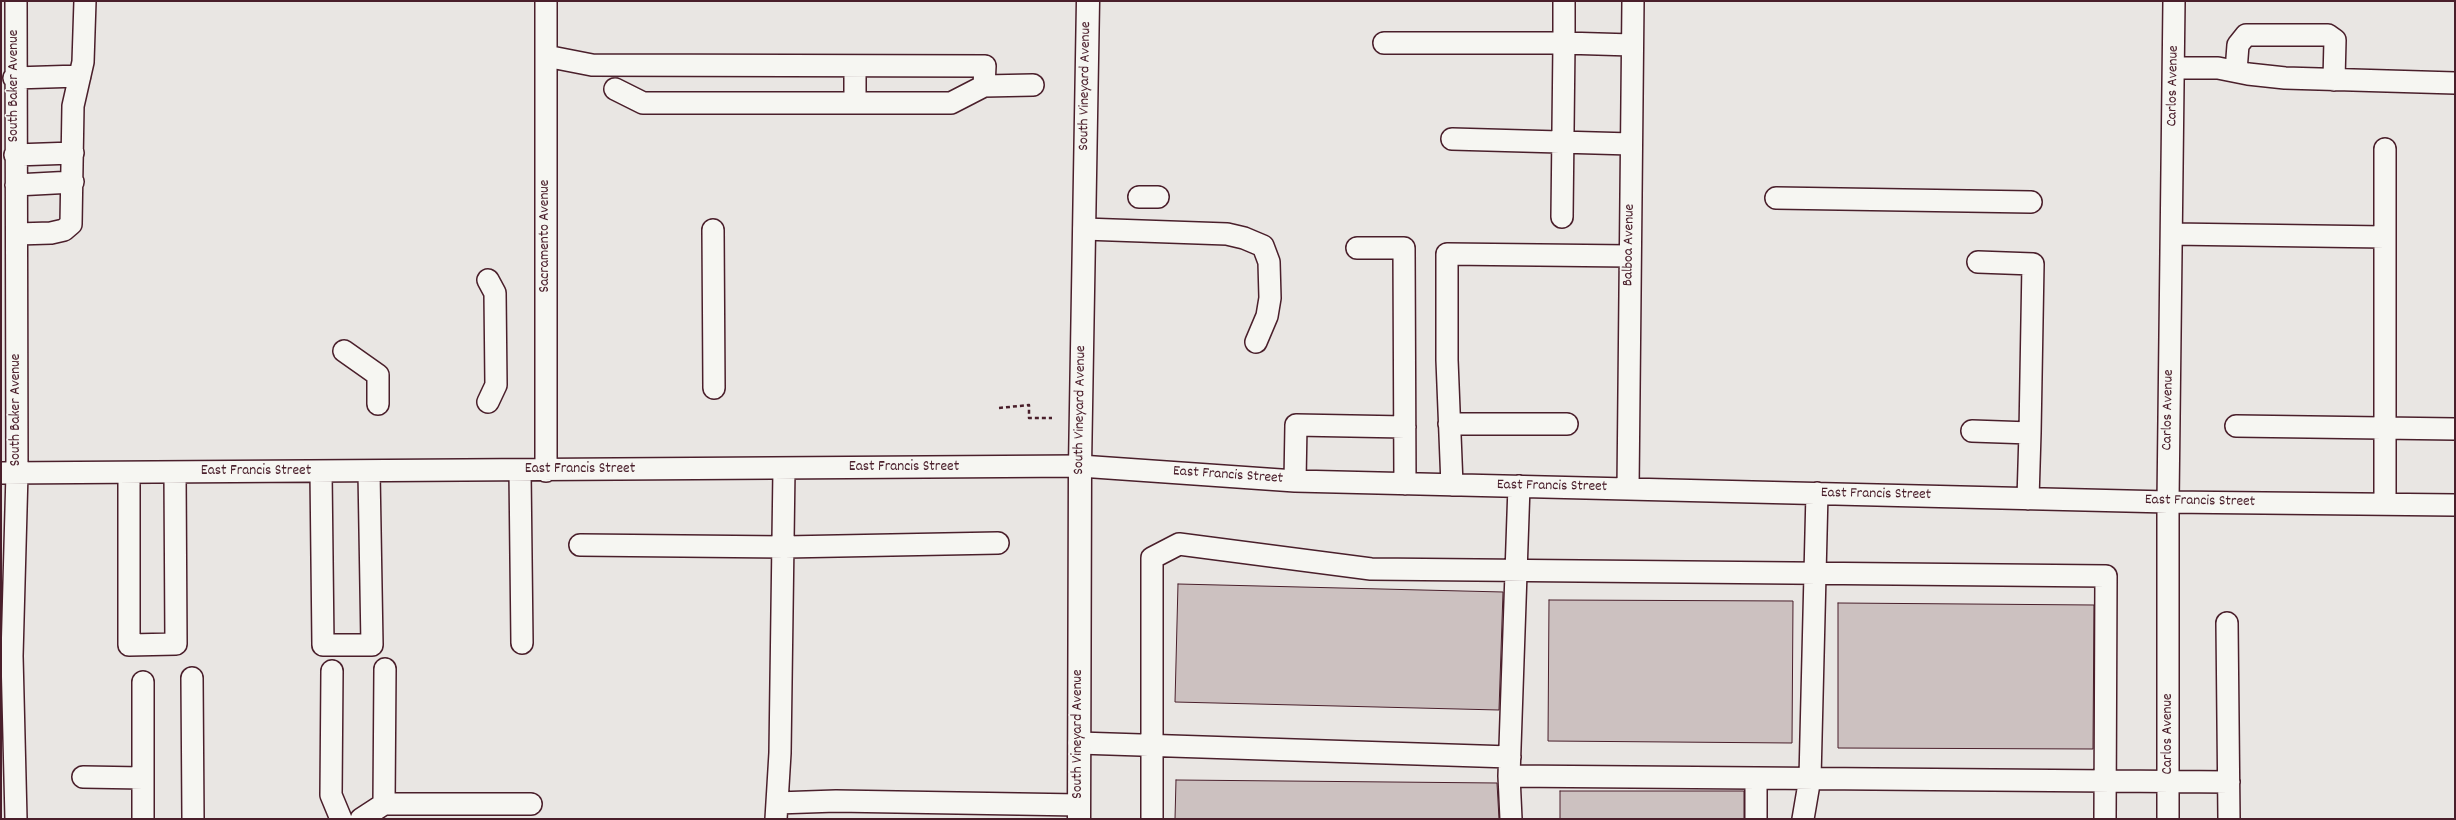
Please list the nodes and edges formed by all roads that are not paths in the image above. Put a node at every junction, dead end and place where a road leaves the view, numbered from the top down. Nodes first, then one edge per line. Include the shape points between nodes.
1 (16, 1) edge
2 (84, 1) edge
3 (546, 1) edge
4 (1088, 1) edge
5 (1564, 1) edge
6 (1633, 1) edge
7 (2174, 1) edge
8 (1384, 43) dead end
9 (1564, 43) junction
10 (1632, 45) junction
11 (546, 56) junction
12 (855, 66) junction
13 (2174, 68) junction
14 (2236, 72) junction
15 (80, 76) junction
16 (14, 78) junction
17 (2334, 80) junction
18 (2455, 83) edge
19 (1033, 85) dead end
20 (984, 86) junction
21 (615, 89) dead end
22 (855, 103) junction
23 (1452, 139) dead end
24 (1561, 143) junction
25 (1631, 144) junction
26 (2385, 149) dead end
27 (73, 153) junction
28 (12, 172) edge
29 (73, 182) junction
30 (1776, 198) dead end
31 (2031, 202) dead end
32 (1562, 217) dead end
33 (1084, 229) junction
34 (713, 230) dead end
35 (17, 234) junction
36 (2172, 234) junction
37 (2385, 237) junction
38 (1357, 248) dead end
39 (1630, 256) junction
40 (1978, 262) dead end
41 (488, 280) dead end
42 (1256, 342) dead end
43 (344, 351) dead end
44 (714, 388) dead end
45 (488, 402) dead end
46 (378, 404) dead end
47 (1449, 424) junction
48 (1567, 424) dead end
49 (2236, 426) dead end
50 (1404, 427) junction
51 (2385, 429) junction
52 (2455, 429) edge
53 (1972, 431) dead end
54 (2030, 433) junction
55 (1080, 466) junction
56 (784, 469) junction
57 (520, 471) junction
58 (546, 471) junction
59 (321, 472) junction
60 (369, 472) junction
61 (9, 473) edge
62 (128, 473) junction
63 (175, 473) junction
64 (1295, 481) junction
65 (1405, 484) junction
66 (1452, 485) junction
67 (1519, 486) junction
68 (1628, 489) junction
69 (1817, 493) junction
70 (2028, 498) junction
71 (2168, 502) junction
72 (2385, 504) junction
73 (2455, 505) edge
74 (998, 543) dead end
75 (580, 544) dead end
76 (785, 547) junction
77 (1518, 569) junction
78 (1815, 572) junction
79 (2227, 623) dead end
80 (522, 643) dead end
81 (7, 656) edge
82 (385, 669) dead end
83 (332, 671) dead end
84 (192, 678) dead end
85 (143, 682) dead end
86 (1079, 743) junction
87 (1152, 745) junction
88 (1510, 766) junction
89 (83, 777) dead end
90 (143, 778) junction
91 (1756, 778) junction
92 (1810, 778) junction
93 (2106, 782) junction
94 (2229, 782) junction
95 (2169, 783) junction
96 (384, 804) junction
97 (531, 804) dead end
98 (777, 811) edge
99 (1079, 812) edge
100 (16, 819) edge
101 (142, 819) edge
102 (193, 819) edge
103 (341, 819) edge
104 (361, 819) edge
105 (1152, 819) edge
106 (1512, 819) edge
107 (1756, 819) edge
108 (1803, 819) edge
109 (2105, 819) edge
110 (2168, 819) edge
111 (2229, 819) edge

1 - 16 street, South Baker Avenue
2 - 15 street via 83,62
3 - 11 street, Sacramento Avenue
4 - 33 main road, South Vineyard Avenue
5 - 9 street
6 - 10 street, Balboa Avenue
7 - 13 street, Carlos Avenue
8 - 9 street
9 - 10 street
9 - 24 street
10 - 25 street, Balboa Avenue
11 - 12 street via 592,65
11 - 58 street, Sacramento Avenue
12 - 20 street via 985,66
12 - 22 street
13 - 14 street via 2218,68
13 - 36 street, Carlos Avenue
14 - 17 street
14 - 17 street via 2238,44 2246,35 2328,35 2335,40
15 - 16 street
15 - 27 street via 73,106
16 - 28 street, South Baker Avenue
17 - 18 street
19 - 20 street
20 - 22 street via 951,103
21 - 22 street via 643,103
23 - 24 street
24 - 25 street
24 - 32 street
25 - 39 street, Balboa Avenue
26 - 37 street
27 - 28 street
27 - 29 street
28 - 29 street
28 - 35 street, South Baker Avenue
29 - 35 street via 71,224 64,230 51,233
30 - 31 street
33 - 42 street via 1227,234 1263,246 1269,262 1270,298 1267,316
33 - 55 main road, South Vineyard Avenue
34 - 44 street
35 - 61 street, South Baker Avenue
36 - 37 street
36 - 71 street, Carlos Avenue
37 - 51 street
38 - 50 street via 1404,248
39 - 47 street via 1447,254
39 - 68 street, Balboa Avenue
40 - 54 street via 2033,264
41 - 45 street via 495,293 496,385
43 - 46 street via 378,375
47 - 48 street
47 - 66 street
49 - 51 street
50 - 64 street via 1296,425
50 - 65 street
51 - 52 street
51 - 72 street
53 - 54 street
54 - 70 street
55 - 56 street, East Francis Street
55 - 64 street, East Francis Street
55 - 86 main road, South Vineyard Avenue
56 - 58 street, East Francis Street
56 - 76 street
57 - 58 street, East Francis Street
57 - 60 street, East Francis Street
57 - 80 street
59 - 60 street, East Francis Street
59 - 60 street via 323,645 372,645
59 - 63 street, East Francis Street
61 - 62 street, East Francis Street
61 - 81 street, South Baker Avenue
62 - 63 street, East Francis Street
62 - 63 street via 128,645 176,644
64 - 65 street, East Francis Street
65 - 66 street, East Francis Street
66 - 67 street, East Francis Street
67 - 68 street, East Francis Street
67 - 77 street
68 - 69 street, East Francis Street
69 - 70 street, East Francis Street
69 - 78 street
70 - 71 street, East Francis Street
71 - 72 street, East Francis Street
71 - 95 street, Carlos Avenue
72 - 73 street, East Francis Street
74 - 76 street
75 - 76 street
76 - 98 street
77 - 78 street
77 - 87 street via 1371,568 1179,544 1152,558
77 - 88 street
78 - 92 street
78 - 93 street via 2106,576
79 - 94 street
81 - 100 street, South Baker Avenue
82 - 96 street
83 - 103 street via 331,795
84 - 102 street
85 - 90 street
86 - 87 street
86 - 99 main road, South Vineyard Avenue
87 - 88 street
87 - 105 street
88 - 91 street
88 - 106 street
89 - 90 street
90 - 101 street
91 - 92 street
91 - 107 street
92 - 93 street
92 - 108 street
93 - 95 street
93 - 109 street
94 - 95 street
94 - 111 street
95 - 110 street, Carlos Avenue
96 - 97 street
96 - 104 street
98 - 99 street via 836,801

